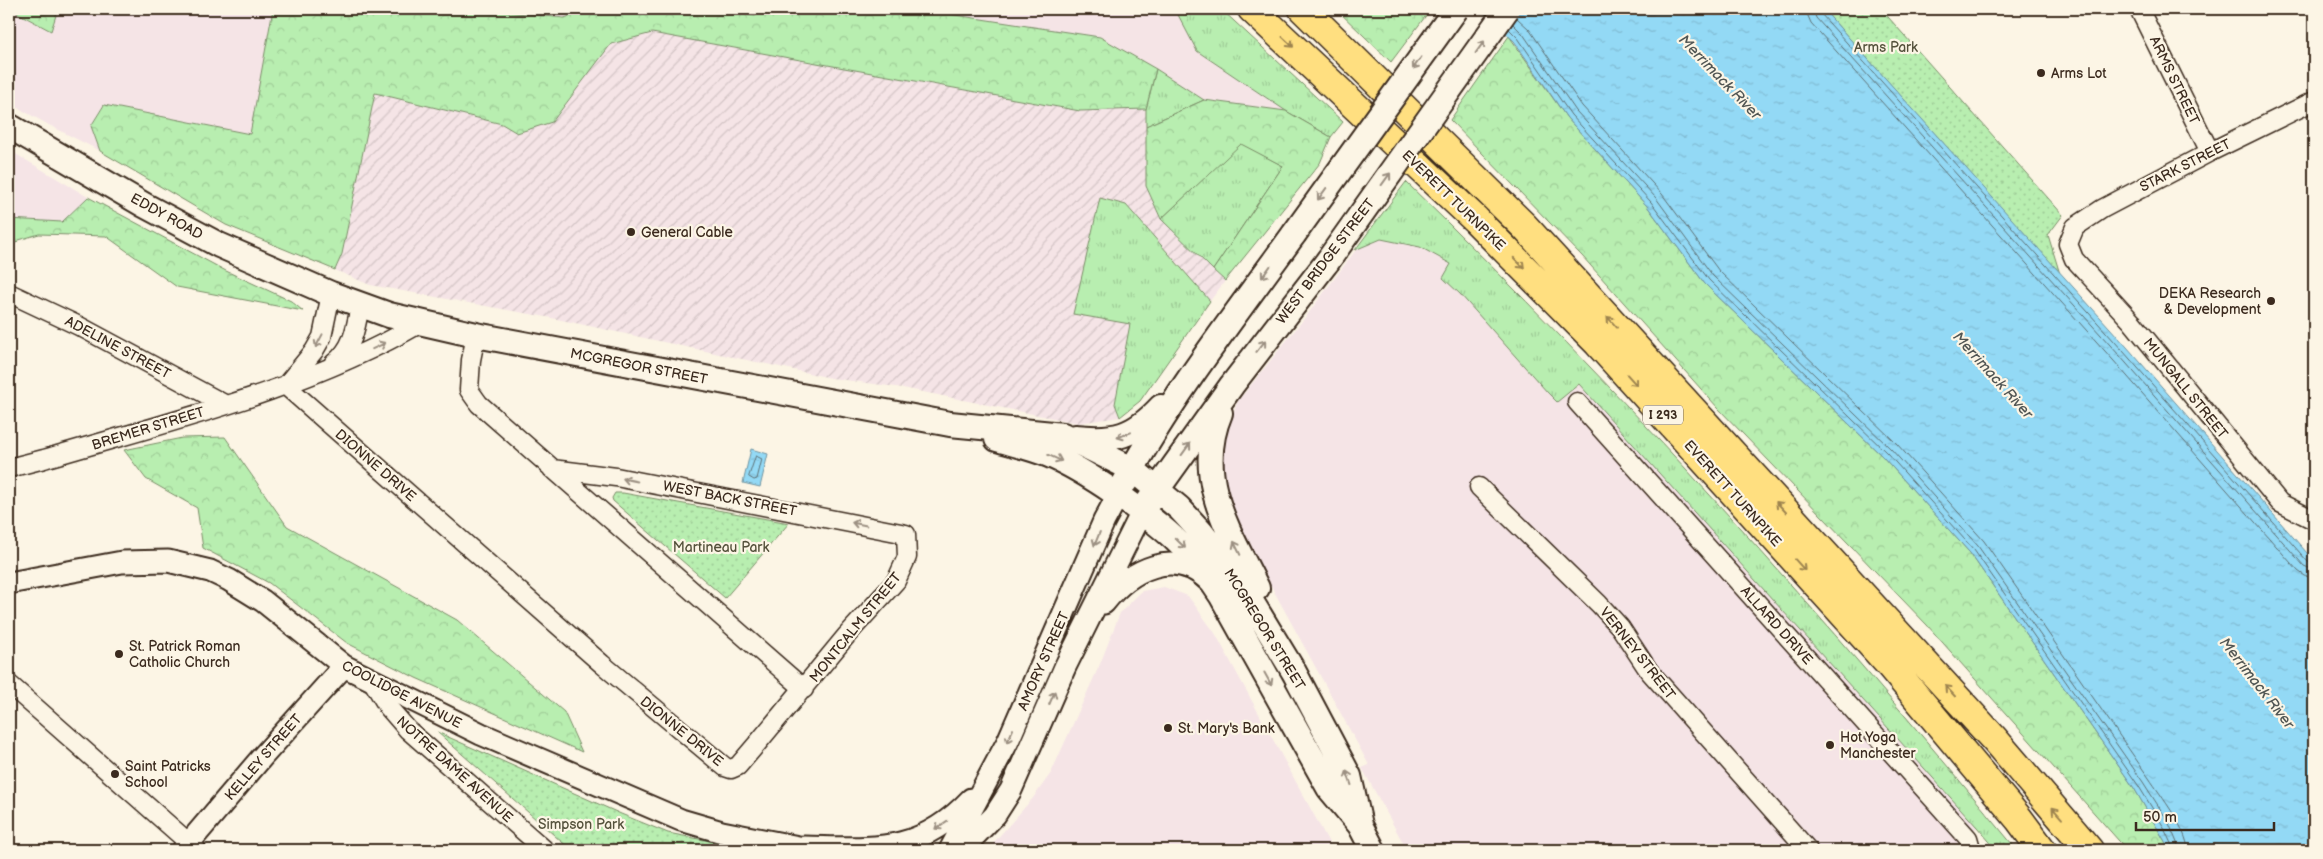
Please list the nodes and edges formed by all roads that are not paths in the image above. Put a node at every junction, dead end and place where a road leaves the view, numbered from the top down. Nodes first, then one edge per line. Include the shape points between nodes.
1 (1252, 9) edge
2 (1302, 9) edge
3 (1456, 9) edge
4 (1507, 9) edge
5 (2139, 9) edge
6 (2314, 101) edge
7 (9, 126) edge
8 (2210, 152) junction
9 (2068, 244) joint
10 (9, 293) edge
11 (331, 294) junction
12 (360, 305) junction
13 (421, 323) junction
14 (476, 336) junction
15 (1208, 353) junction
16 (322, 371) junction
17 (285, 385) junction
18 (1232, 385) junction
19 (1577, 402) dead end
20 (226, 405) junction
21 (950, 424) junction
22 (1063, 435) junction
23 (9, 468) edge
24 (552, 469) junction
25 (1132, 469) junction
26 (1479, 487) dead end
27 (1158, 489) junction
28 (1118, 495) junction
29 (1142, 512) junction
30 (2314, 520) edge
31 (906, 534) joint
32 (9, 583) edge
33 (1221, 595) junction
34 (344, 666) junction
35 (1065, 667) junction
36 (1294, 672) junction
37 (373, 682) junction
38 (9, 684) edge
39 (804, 689) junction
40 (997, 764) junction
41 (1360, 825) junction
42 (190, 848) edge
43 (809, 849) edge
44 (545, 850) edge
45 (950, 850) edge
46 (961, 850) edge
47 (1373, 850) edge
48 (1808, 850) edge
49 (1969, 850) edge
50 (2042, 850) edge
51 (2089, 850) edge

1 -> 50 highway, EVERETT TURNPIKE / I 293 via 1476,220 1598,343 1888,662
51 -> 2 highway, EVERETT TURNPIKE / I 293 via 1995,740 1524,226
3 -> 15 main road, bridge
18 -> 4 main road, WEST BRIDGE STREET, bridge via 1327,262
5 - 8 street, ARMS STREET
6 - 8 street, STARK STREET
7 - 11 main road, EDDY ROAD via 219,245
8 - 9 street, STARK STREET via 2102,209 2075,227
9 - 30 street, MUNGALL STREET via 2074,259 2132,322 2280,504
10 - 20 street, ADELINE STREET via 79,326
11 - 12 main road, MCGREGOR STREET
11 -> 17 street via 322,337
12 - 13 main road, MCGREGOR STREET
12 - 16 street, BREMER STREET via 351,343 338,360
13 - 14 main road, MCGREGOR STREET
16 -> 13 street, BREMER STREET via 396,338
14 - 21 main road, MCGREGOR STREET
14 - 24 street via 469,390 479,404
15 -> 22 main road via 1141,426 1111,439
15 - 25 main road
16 - 17 street, BREMER STREET
17 - 20 street, BREMER STREET
17 - 39 street, DIONNE DRIVE via 602,664 725,767 738,766
27 -> 18 main road, WEST BRIDGE STREET
36 -> 18 main road via 1212,487 1211,440
19 - 49 street, ALLARD DRIVE via 1968,838
20 - 23 street, BREMER STREET
21 - 22 main road, MCGREGOR STREET
21 -> 28 main road, MCGREGOR STREET via 1048,454 1080,469
22 - 25 main road, MCGREGOR STREET
31 -> 24 street, WEST BACK STREET via 616,477
24 - 39 street
25 - 27 main road, MCGREGOR STREET
25 - 28 main road, AMORY STREET
26 - 48 street, VERNEY STREET via 1620,627 1649,671
27 - 29 main road, WEST BRIDGE STREET
27 - 36 main road, MCGREGOR STREET via 1201,532 1240,583
28 - 29 main road, MCGREGOR STREET
28 -> 40 street, AMORY STREET
29 -> 33 main road, MCGREGOR STREET via 1190,552
29 - 35 street, AMORY STREET
31 - 39 street, MONTCALM STREET via 907,558 896,581
32 - 34 street, COOLIDGE AVENUE via 122,562 168,561 190,566 229,580 263,601
33 - 35 street, AMORY STREET via 1199,572 1189,568 1164,564 1147,568 1114,590
33 -> 41 main road, MCGREGOR STREET via 1329,788
34 - 37 street, COOLIDGE AVENUE
34 - 42 street, KELLEY STREET via 263,756
46 -> 35 street, AMORY STREET via 995,815 1011,790
41 -> 36 main road, MCGREGOR STREET via 1349,776
37 - 43 street, COOLIDGE AVENUE via 481,734 661,813 722,832
37 - 44 street, NOTRE DAME AVENUE via 408,730
38 - 42 street
40 -> 43 street, COOLIDGE AVENUE via 961,810 914,841 880,848
40 - 45 street, AMORY STREET
41 - 47 main road, MCGREGOR STREET

